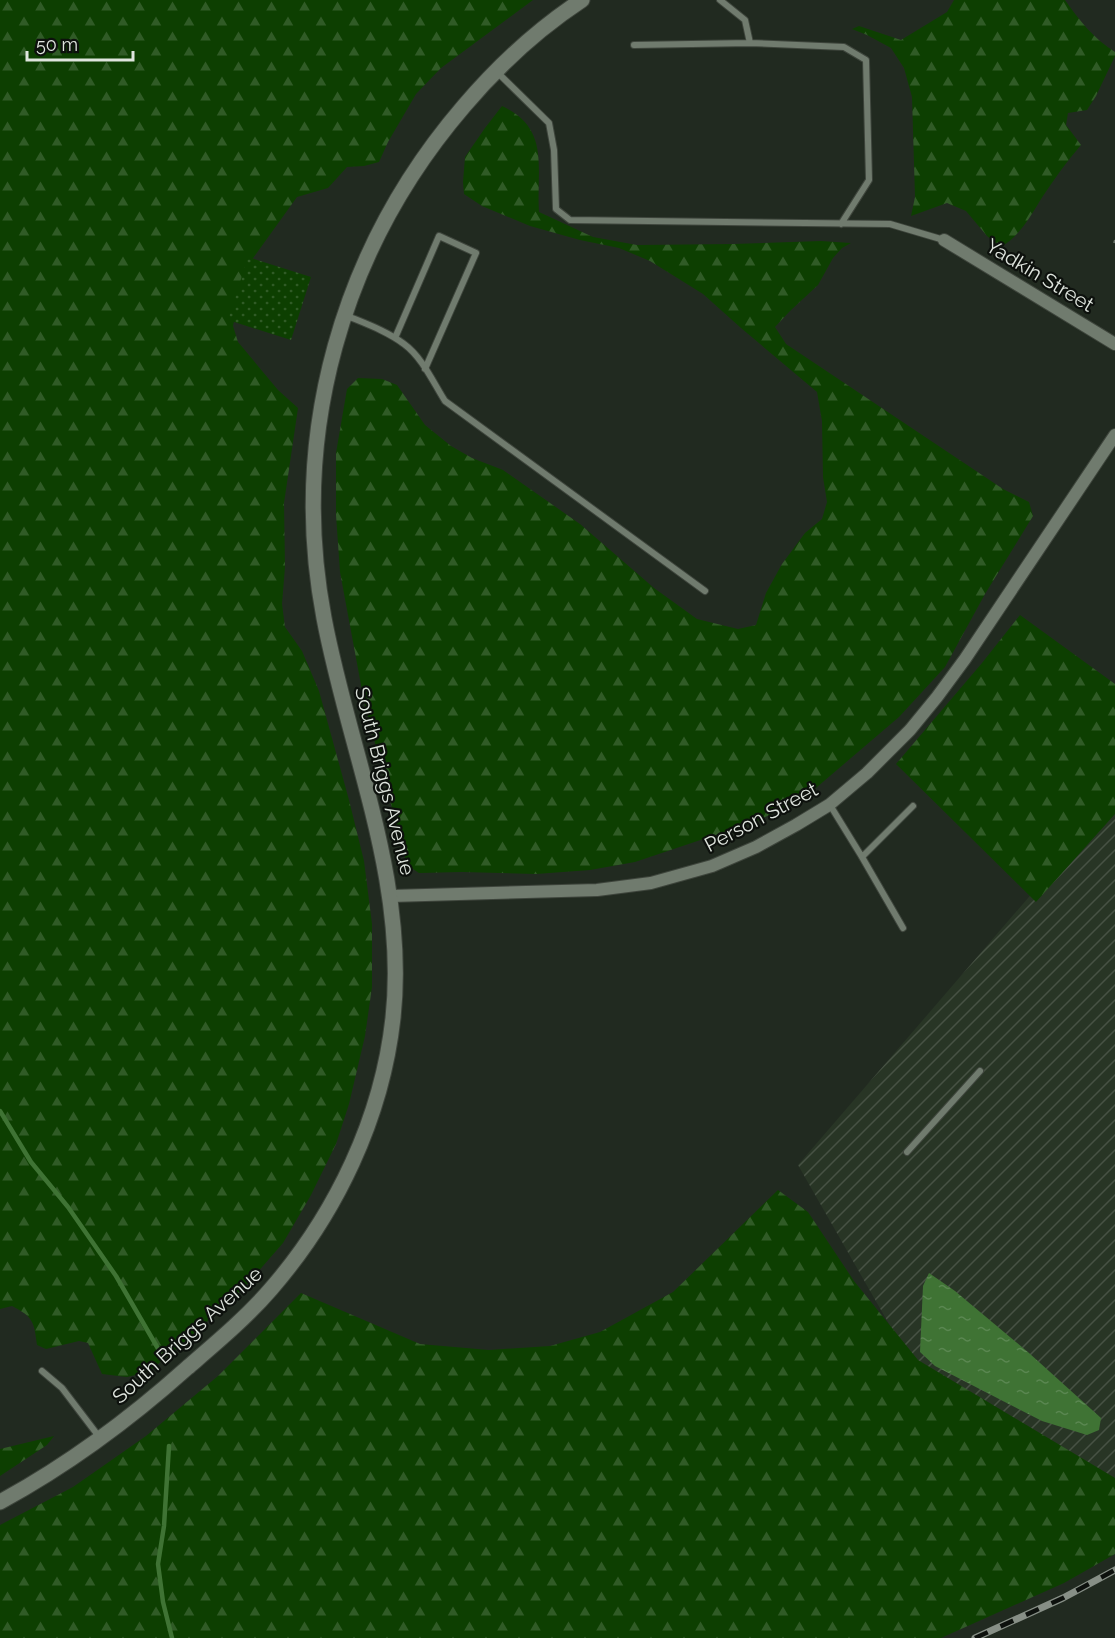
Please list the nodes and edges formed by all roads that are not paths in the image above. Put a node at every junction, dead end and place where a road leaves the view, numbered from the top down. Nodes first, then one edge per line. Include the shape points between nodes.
1 (582, 0) edge
2 (720, 0) edge
3 (750, 44) junction
4 (634, 45) dead end
5 (495, 71) junction
6 (841, 224) junction
7 (944, 240) joint
8 (344, 315) junction
9 (395, 338) junction
10 (1115, 344) edge
11 (425, 369) junction
12 (1115, 435) edge
13 (705, 591) dead end
14 (829, 805) junction
15 (913, 806) dead end
16 (862, 857) junction
17 (391, 896) junction
18 (903, 928) dead end
19 (980, 1071) dead end
20 (907, 1152) dead end
21 (42, 1371) dead end
22 (100, 1438) junction
23 (0, 1502) edge

1 - 5 street, South Briggs Avenue
2 - 3 lane via 745,20
3 - 4 lane
3 - 6 lane via 843,47 866,60 869,180
5 - 6 lane via 549,123 556,208 570,220
5 - 8 street, South Briggs Avenue via 413,171 365,260
6 - 7 lane via 890,224
7 - 10 street, Yadkin Street
8 - 9 lane
8 - 17 street, South Briggs Avenue via 320,416 313,495 319,591
9 - 11 lane via 417,356
9 - 11 lane via 439,236 476,253
11 - 13 lane via 445,400
12 - 14 street, Person Street via 937,697 910,730
14 - 16 lane
14 - 17 street, Person Street via 756,847 708,867 651,883 597,890
15 - 16 lane
16 - 18 lane
17 - 22 street, South Briggs Avenue via 395,979 389,1042 374,1107 331,1206 268,1292 154,1397
19 - 20 lane
21 - 22 lane via 62,1388
22 - 23 street, South Briggs Avenue

